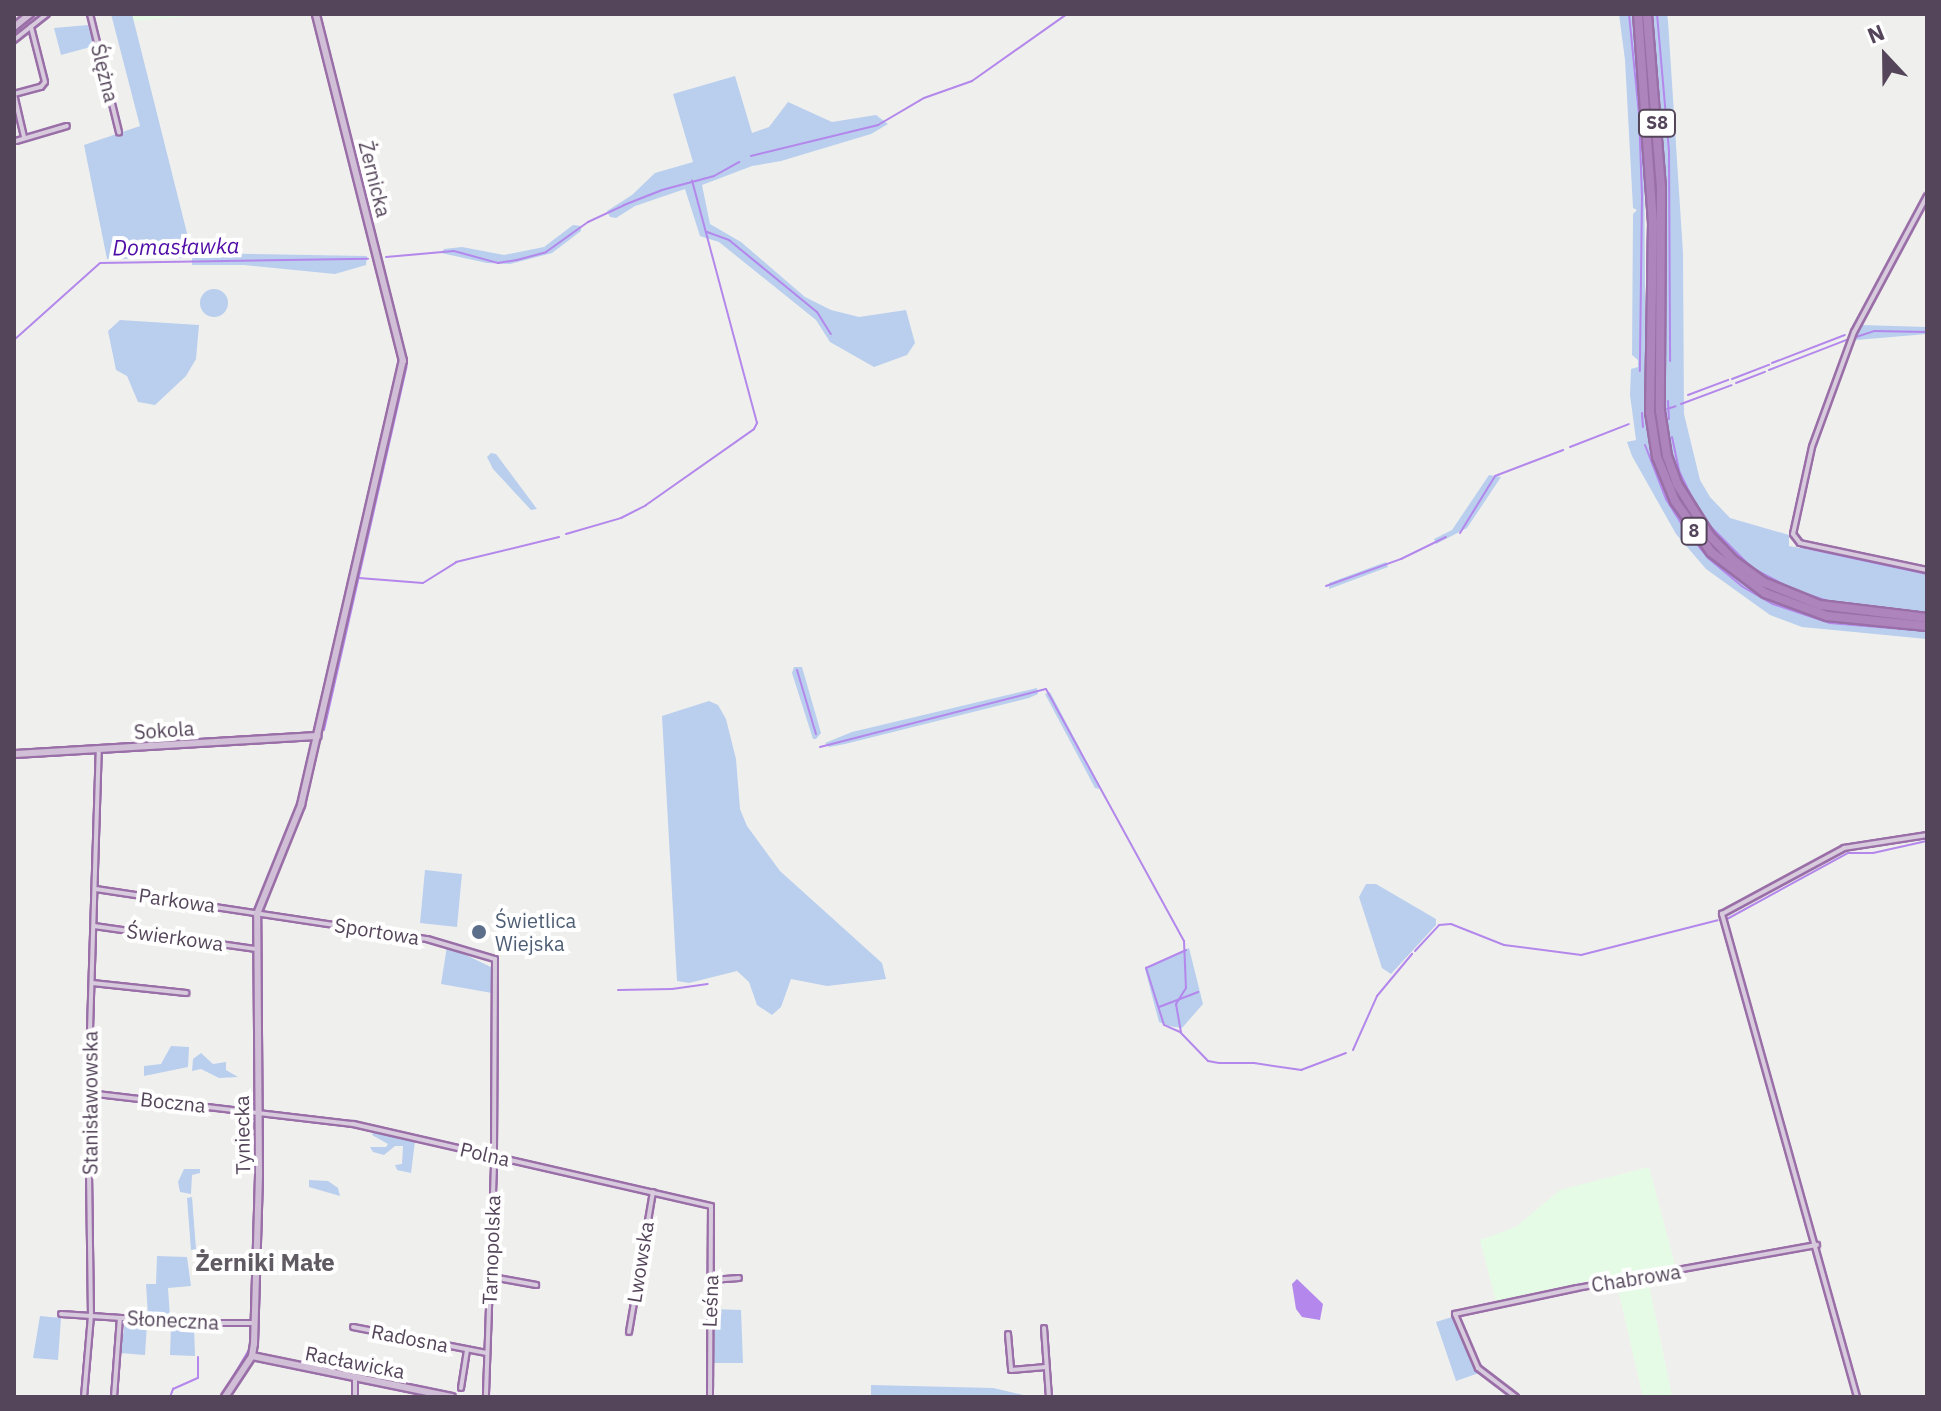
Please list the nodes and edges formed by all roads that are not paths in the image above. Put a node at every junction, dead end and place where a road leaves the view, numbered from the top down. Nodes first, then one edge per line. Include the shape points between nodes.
1 (30, 14) edge
2 (47, 14) edge
3 (90, 14) edge
4 (316, 14) edge
5 (1638, 14) edge
6 (1647, 14) edge
7 (14, 27) edge
8 (31, 27) junction
9 (14, 40) edge
10 (14, 94) edge
11 (67, 126) dead end
12 (119, 132) dead end
13 (24, 137) junction
14 (16, 141) dead end
15 (1651, 171) joint
16 (1927, 196) edge
17 (1661, 233) joint
18 (1927, 570) edge
19 (1927, 618) edge
20 (1927, 626) edge
21 (317, 736) junction
22 (99, 751) junction
23 (14, 754) edge
24 (1927, 835) edge
25 (96, 889) junction
26 (257, 914) junction
27 (94, 926) junction
28 (256, 949) junction
29 (495, 959) joint
30 (92, 983) junction
31 (186, 993) dead end
32 (88, 1093) junction
33 (258, 1111) junction
34 (493, 1156) junction
35 (653, 1192) junction
36 (711, 1206) joint
37 (1817, 1245) junction
38 (490, 1276) junction
39 (739, 1278) dead end
40 (711, 1280) junction
41 (536, 1285) dead end
42 (61, 1314) dead end
43 (91, 1316) junction
44 (120, 1318) junction
45 (255, 1323) junction
46 (353, 1327) dead end
47 (1044, 1328) dead end
48 (629, 1332) dead end
49 (1008, 1334) dead end
50 (467, 1349) junction
51 (487, 1353) junction
52 (252, 1356) junction
53 (1046, 1367) junction
54 (355, 1378) junction
55 (461, 1388) dead end
56 (84, 1397) edge
57 (114, 1397) edge
58 (225, 1397) edge
59 (355, 1397) edge
60 (452, 1397) edge
61 (486, 1397) edge
62 (710, 1397) edge
63 (1049, 1397) edge
64 (1516, 1397) edge
65 (1857, 1397) edge

1 - 7 street
2 - 8 street
3 - 12 street, Ślężna
4 - 21 street, Żernicka via 403,351
5 - 15 highway, S8
6 - 17 highway, S8
8 - 9 street
8 - 10 street via 45,82
10 - 13 street
11 - 13 street
13 - 14 street
15 - 20 highway, 8 via 1654,442 1668,487 1696,534 1742,579 1801,609 1843,619
16 - 18 street via 1854,332 1815,438 1793,534 1800,543
17 - 19 highway, 8 via 1661,426 1674,477 1699,523 1733,560 1785,593 1834,608
21 - 22 street, Sokola
21 - 26 street via 301,805
22 - 23 street, Sokola
22 - 25 street, Stanisławowska
24 - 37 street via 1844,848 1722,914
25 - 26 street, Parkowa
25 - 27 street, Stanisławowska
26 - 28 street, Tyniecka
26 - 29 street, Sportowa via 439,941
27 - 28 street, Świerkowa
27 - 30 street, Stanisławowska
28 - 33 street, Tyniecka
29 - 34 street, Tarnopolska
30 - 31 street
30 - 32 street, Stanisławowska
32 - 33 street, Boczna
32 - 43 street, Stanisławowska
33 - 34 street, Polna via 353,1124
33 - 45 street, Tyniecka
34 - 35 street, Polna
34 - 38 street, Tarnopolska
35 - 36 street, Polna
35 - 48 street, Lwowska
36 - 40 street, Leśna
37 - 64 street, Chabrowa via 1455,1314 1478,1368
37 - 65 street
38 - 41 street
38 - 51 street, Tarnopolska
39 - 40 street
40 - 62 street, Leśna
42 - 43 street, Słoneczna
43 - 44 street, Słoneczna
43 - 56 street, Stanisławowska
44 - 45 street, Słoneczna
44 - 57 street
45 - 52 street, Tyniecka
46 - 50 street, Radosna
47 - 53 street
49 - 53 street via 1011,1370
50 - 51 street, Radosna
50 - 55 street, Radosna
51 - 61 street, Tarnopolska
52 - 54 street, Racławicka
52 - 58 street
53 - 63 street
54 - 59 street
54 - 60 street, Racławicka

